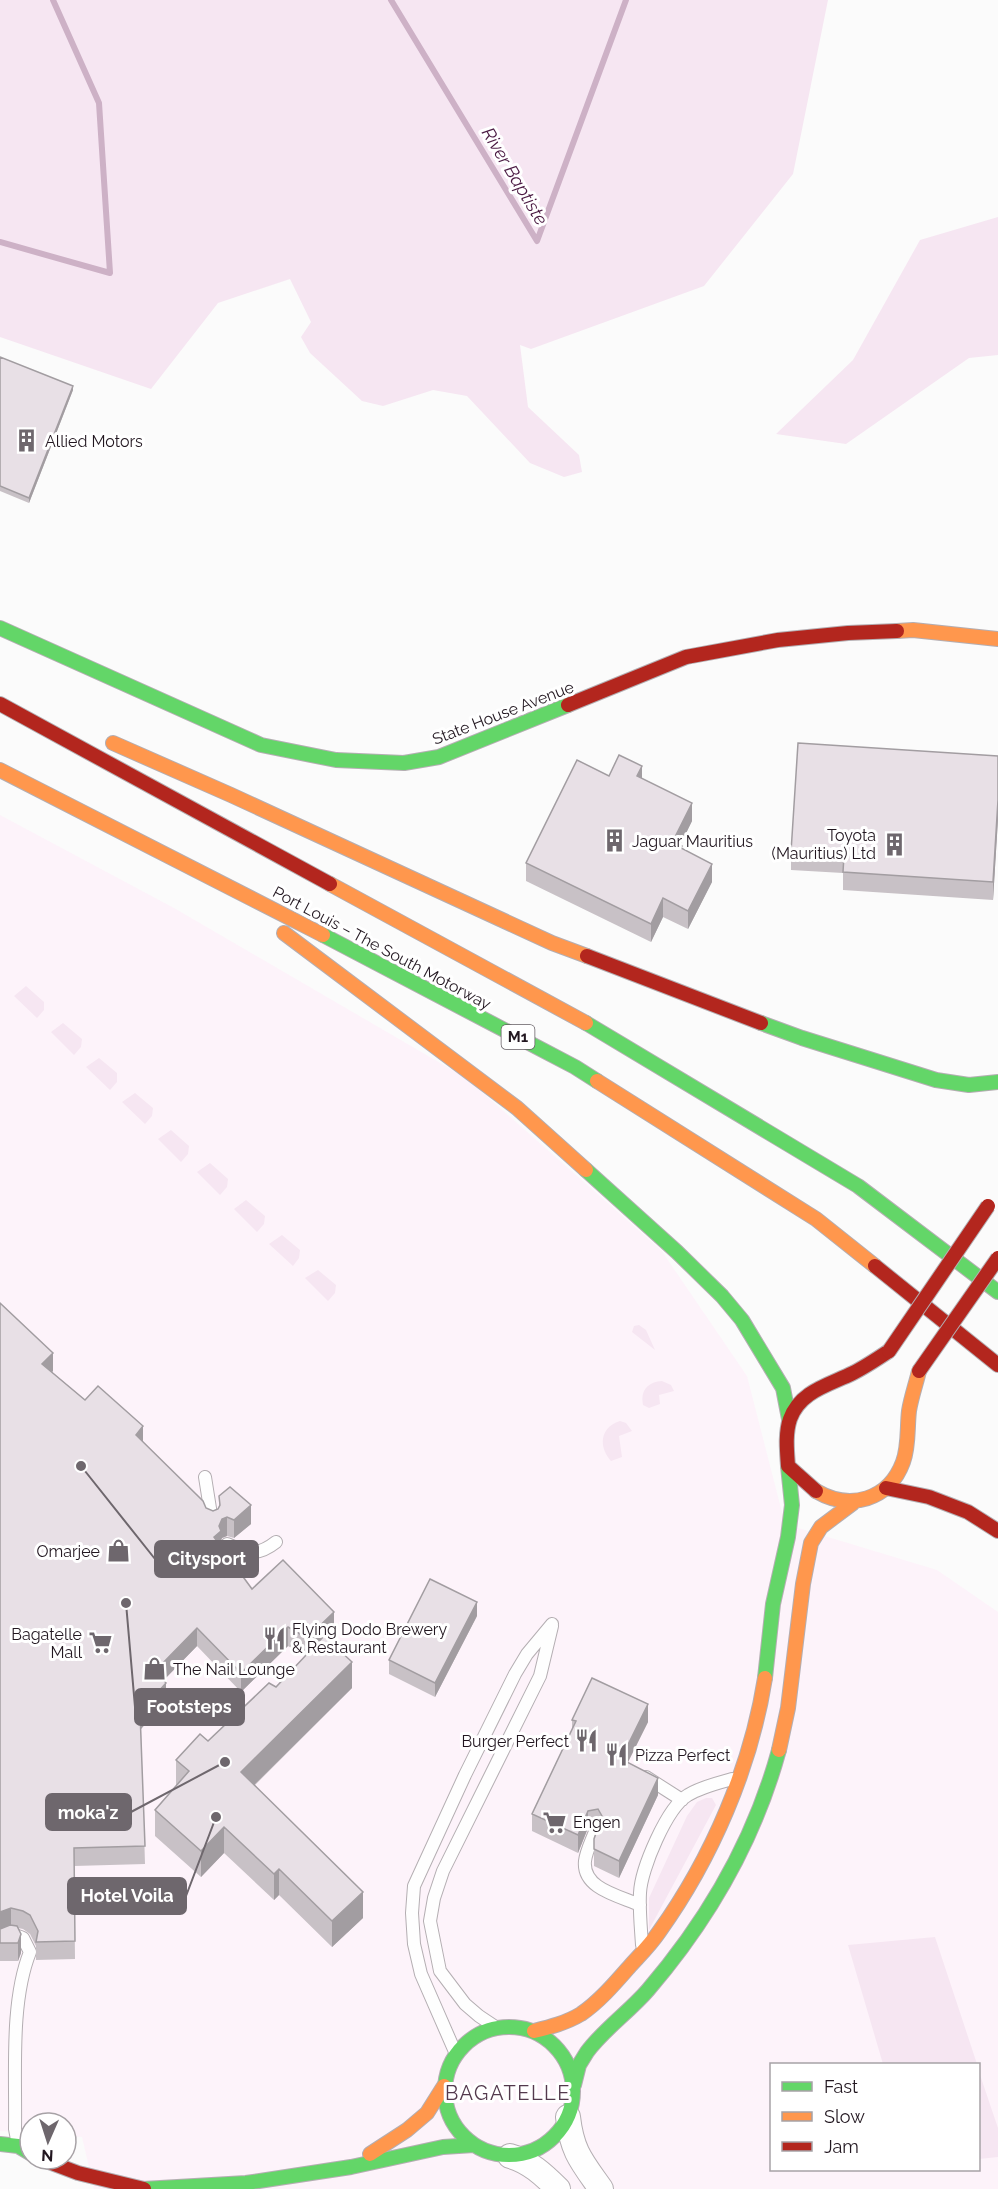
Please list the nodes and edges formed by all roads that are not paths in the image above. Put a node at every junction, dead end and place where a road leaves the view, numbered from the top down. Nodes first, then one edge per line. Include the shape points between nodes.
1 (0, 628) edge
2 (998, 639) edge
3 (4, 706) edge
4 (75, 730) dead end
5 (98, 737) dead end
6 (0, 770) edge
7 (203, 873) junction
8 (998, 1082) edge
9 (998, 1193) edge
10 (998, 1258) edge
11 (998, 1292) edge
12 (998, 1365) edge
13 (789, 1419) junction
14 (788, 1466) junction
15 (205, 1477) dead end
16 (886, 1488) junction
17 (853, 1503) junction
18 (212, 1521) edge
19 (998, 1531) edge
20 (276, 1542) dead end
21 (227, 1544) dead end
22 (634, 1771) edge
23 (739, 1777) junction
24 (682, 1800) junction
25 (594, 1834) edge
26 (718, 1893) junction
27 (640, 1905) junction
28 (714, 1926) dead end
29 (0, 1939) edge
30 (702, 1941) dead end
31 (642, 1952) junction
32 (646, 1990) junction
33 (497, 2028) junction
34 (534, 2031) junction
35 (456, 2054) junction
36 (574, 2085) junction
37 (444, 2086) junction
38 (568, 2117) junction
39 (18, 2136) edge
40 (0, 2144) edge
41 (474, 2145) junction
42 (18, 2148) edge
43 (510, 2156) junction
44 (351, 2167) junction
45 (45, 2171) edge
46 (72, 2171) edge
47 (46, 2174) dead end
48 (143, 2189) edge
49 (558, 2189) edge
50 (601, 2189) edge

1 - 2 main road, State House Avenue via 261,745 336,760 378,763 439,757 686,657 740,646 913,630
3 - 4 main road
3 - 11 main road, Port Louis – The South Motorway via 598,1030 858,1186
5 - 8 main road via 563,947 802,1038 925,1077 969,1085
6 - 7 main road, Port Louis – The South Motorway / M1
7 - 12 main road, Port Louis – The South Motorway / M1 via 575,1067 816,1219
7 - 13 main road via 517,1108 677,1252 742,1320 783,1388
9 - 13 main road, bridge via 889,1351 814,1390 801,1400
10 - 16 main road, bridge via 919,1371 909,1409 903,1463
13 - 14 main road
14 - 17 main road via 814,1490
14 - 23 main road via 792,1505 788,1537 773,1604 759,1717
15 - 18 lane
16 - 17 main road
16 - 19 main road via 929,1497 968,1512
17 - 26 main road via 824,1524 811,1544 781,1746 754,1820
20 - 21 lane via 266,1550 247,1553
22 - 24 lane
23 - 24 lane
23 - 31 main road via 688,1888
24 - 27 lane via 675,1806 645,1867
25 - 27 lane via 585,1862 587,1878 597,1887
26 - 28 lane
26 - 32 main road via 673,1959
27 - 31 lane
29 - 39 lane via 6,1935 23,1938 30,1952 17,2007
30 - 32 lane via 677,1974
31 - 34 main road via 582,2013
32 - 36 main road via 582,2059
33 - 34 main road
33 - 35 main road via 481,2033
33 - 35 lane via 465,2004 440,1971 430,1921 443,1871 540,1676 552,1624 515,1674 414,1886 414,1944 421,1974
34 - 36 main road via 561,2053
35 - 37 main road
36 - 38 main road
37 - 41 main road via 451,2119
37 - 44 main road via 427,2113
38 - 43 main road via 559,2133 545,2145
38 - 50 street via 578,2157
40 - 42 main road
41 - 43 main road
41 - 44 main road via 443,2147
43 - 49 street via 542,2174
44 - 48 main road via 246,2183
45 - 47 main road
46 - 48 main road

